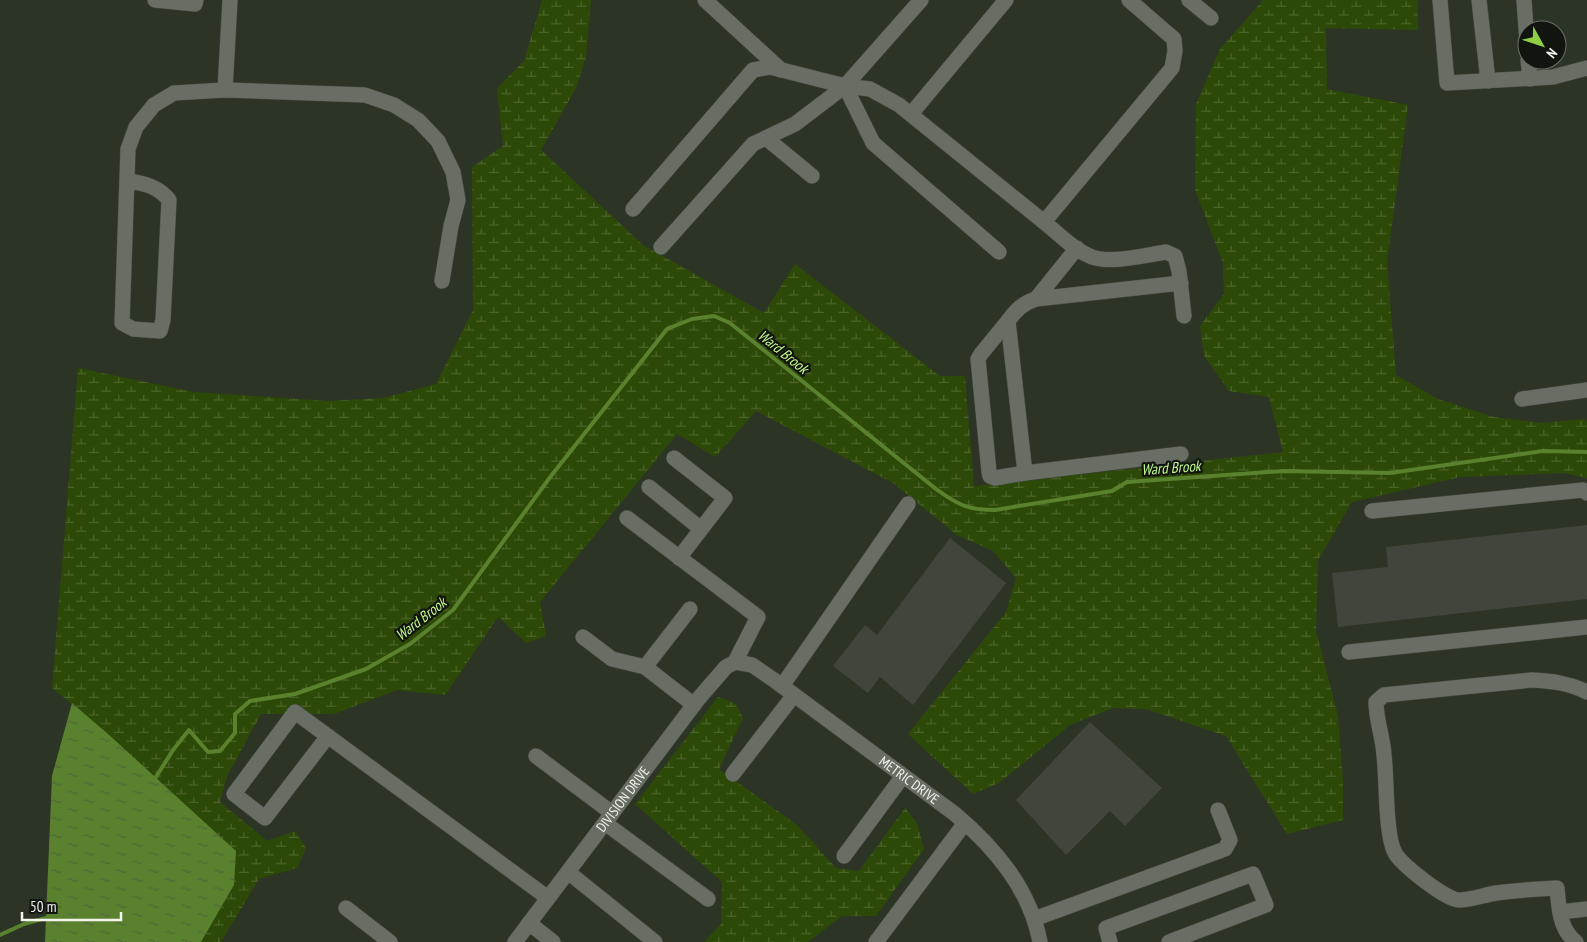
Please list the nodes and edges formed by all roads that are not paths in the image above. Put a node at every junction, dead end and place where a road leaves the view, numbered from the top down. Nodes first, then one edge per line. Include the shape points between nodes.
1 (155, 0) edge
2 (196, 0) edge
3 (230, 0) edge
4 (705, 0) edge
5 (921, 0) edge
6 (1129, 0) edge
7 (1190, 0) edge
8 (1440, 0) edge
9 (1479, 0) edge
10 (1524, 0) edge
11 (999, 3) edge
12 (1210, 18) dead end
13 (1525, 20) edge
14 (1587, 68) edge
15 (780, 70) junction
16 (1529, 70) edge
17 (1530, 79) junction
18 (1488, 81) junction
19 (846, 86) junction
20 (225, 90) junction
21 (911, 114) junction
22 (766, 138) junction
23 (812, 176) dead end
24 (128, 181) junction
25 (633, 210) dead end
26 (1044, 222) junction
27 (661, 247) dead end
28 (1077, 248) junction
29 (999, 252) dead end
30 (442, 281) dead end
31 (1180, 283) junction
32 (1036, 299) junction
33 (1184, 316) dead end
34 (1008, 321) junction
35 (1587, 390) edge
36 (1522, 399) dead end
37 (1181, 454) dead end
38 (674, 458) dead end
39 (1025, 474) junction
40 (649, 488) dead end
41 (1587, 493) edge
42 (908, 504) dead end
43 (1372, 511) dead end
44 (627, 518) dead end
45 (702, 528) junction
46 (679, 558) junction
47 (690, 610) dead end
48 (1587, 627) edge
49 (583, 637) dead end
50 (1349, 652) dead end
51 (735, 662) junction
52 (645, 667) junction
53 (782, 686) junction
54 (1587, 692) edge
55 (794, 695) junction
56 (694, 705) junction
57 (328, 736) junction
58 (536, 756) dead end
59 (734, 774) dead end
60 (904, 776) junction
61 (1218, 810) dead end
62 (608, 818) junction
63 (965, 823) junction
64 (844, 856) dead end
65 (568, 872) junction
66 (548, 898) junction
67 (708, 900) dead end
68 (346, 908) dead end
69 (1587, 909) edge
70 (1560, 912) junction
71 (1034, 919) junction
72 (529, 923) junction
73 (390, 942) edge
74 (515, 942) edge
75 (553, 942) edge
76 (655, 942) edge
77 (876, 942) edge
78 (1040, 942) edge
79 (1110, 942) edge
80 (1169, 942) edge
81 (1576, 942) edge

1 - 2 street via 195,4
3 - 20 street
4 - 15 street
5 - 19 street
6 - 26 street via 1174,39 1172,68
7 - 12 street
8 - 18 street via 1447,83
9 - 18 street
10 - 13 street
11 - 21 street
14 - 17 street
15 - 19 street
15 - 25 street via 770,67 753,70
16 - 17 street
17 - 18 street
19 - 21 street via 870,88
19 - 22 street via 795,124
19 - 29 street via 873,143
20 - 24 street via 174,93 154,105 136,127 128,149
20 - 30 street via 365,95 394,105 418,120 438,142 453,172 458,200
21 - 26 street
22 - 23 street
22 - 27 street via 753,144
24 - 24 street via 122,323 133,329 160,330 169,200 162,191
26 - 28 street
28 - 31 street via 1092,257 1106,260 1166,252 1175,256
28 - 32 street
31 - 32 street
31 - 33 street
32 - 34 street via 1017,309
34 - 39 street
34 - 39 street via 978,359 989,472 995,478
35 - 36 street
37 - 39 street
38 - 45 street via 725,498
40 - 45 street
41 - 43 street via 1583,490
42 - 53 street
44 - 46 street
45 - 46 street
46 - 51 street via 758,617
47 - 52 street
48 - 50 street
49 - 52 street via 612,659
51 - 53 street, METRIC DRIVE via 752,665
51 - 56 street, DIVISION DRIVE via 726,667
52 - 56 street
53 - 55 street, METRIC DRIVE
54 - 70 street via 1555,681 1532,680 1384,695 1376,702 1392,845 1405,865 1443,894 1458,900 1557,888
55 - 59 street
55 - 60 street, METRIC DRIVE
56 - 62 street, DIVISION DRIVE
57 - 57 street via 296,712 234,794 265,818
57 - 66 street
58 - 62 street
60 - 63 street, METRIC DRIVE
60 - 64 street
61 - 71 street via 1230,840 1225,849
62 - 65 street, DIVISION DRIVE
62 - 67 street
63 - 71 street, METRIC DRIVE via 1004,864 1025,896
63 - 77 street
65 - 66 street, DIVISION DRIVE
65 - 76 street
66 - 72 street, DIVISION DRIVE
68 - 73 street
69 - 70 street
70 - 81 street via 1565,929
71 - 78 street, METRIC DRIVE
72 - 74 street, DIVISION DRIVE
72 - 75 street
79 - 80 street via 1106,928 1253,874 1266,905

